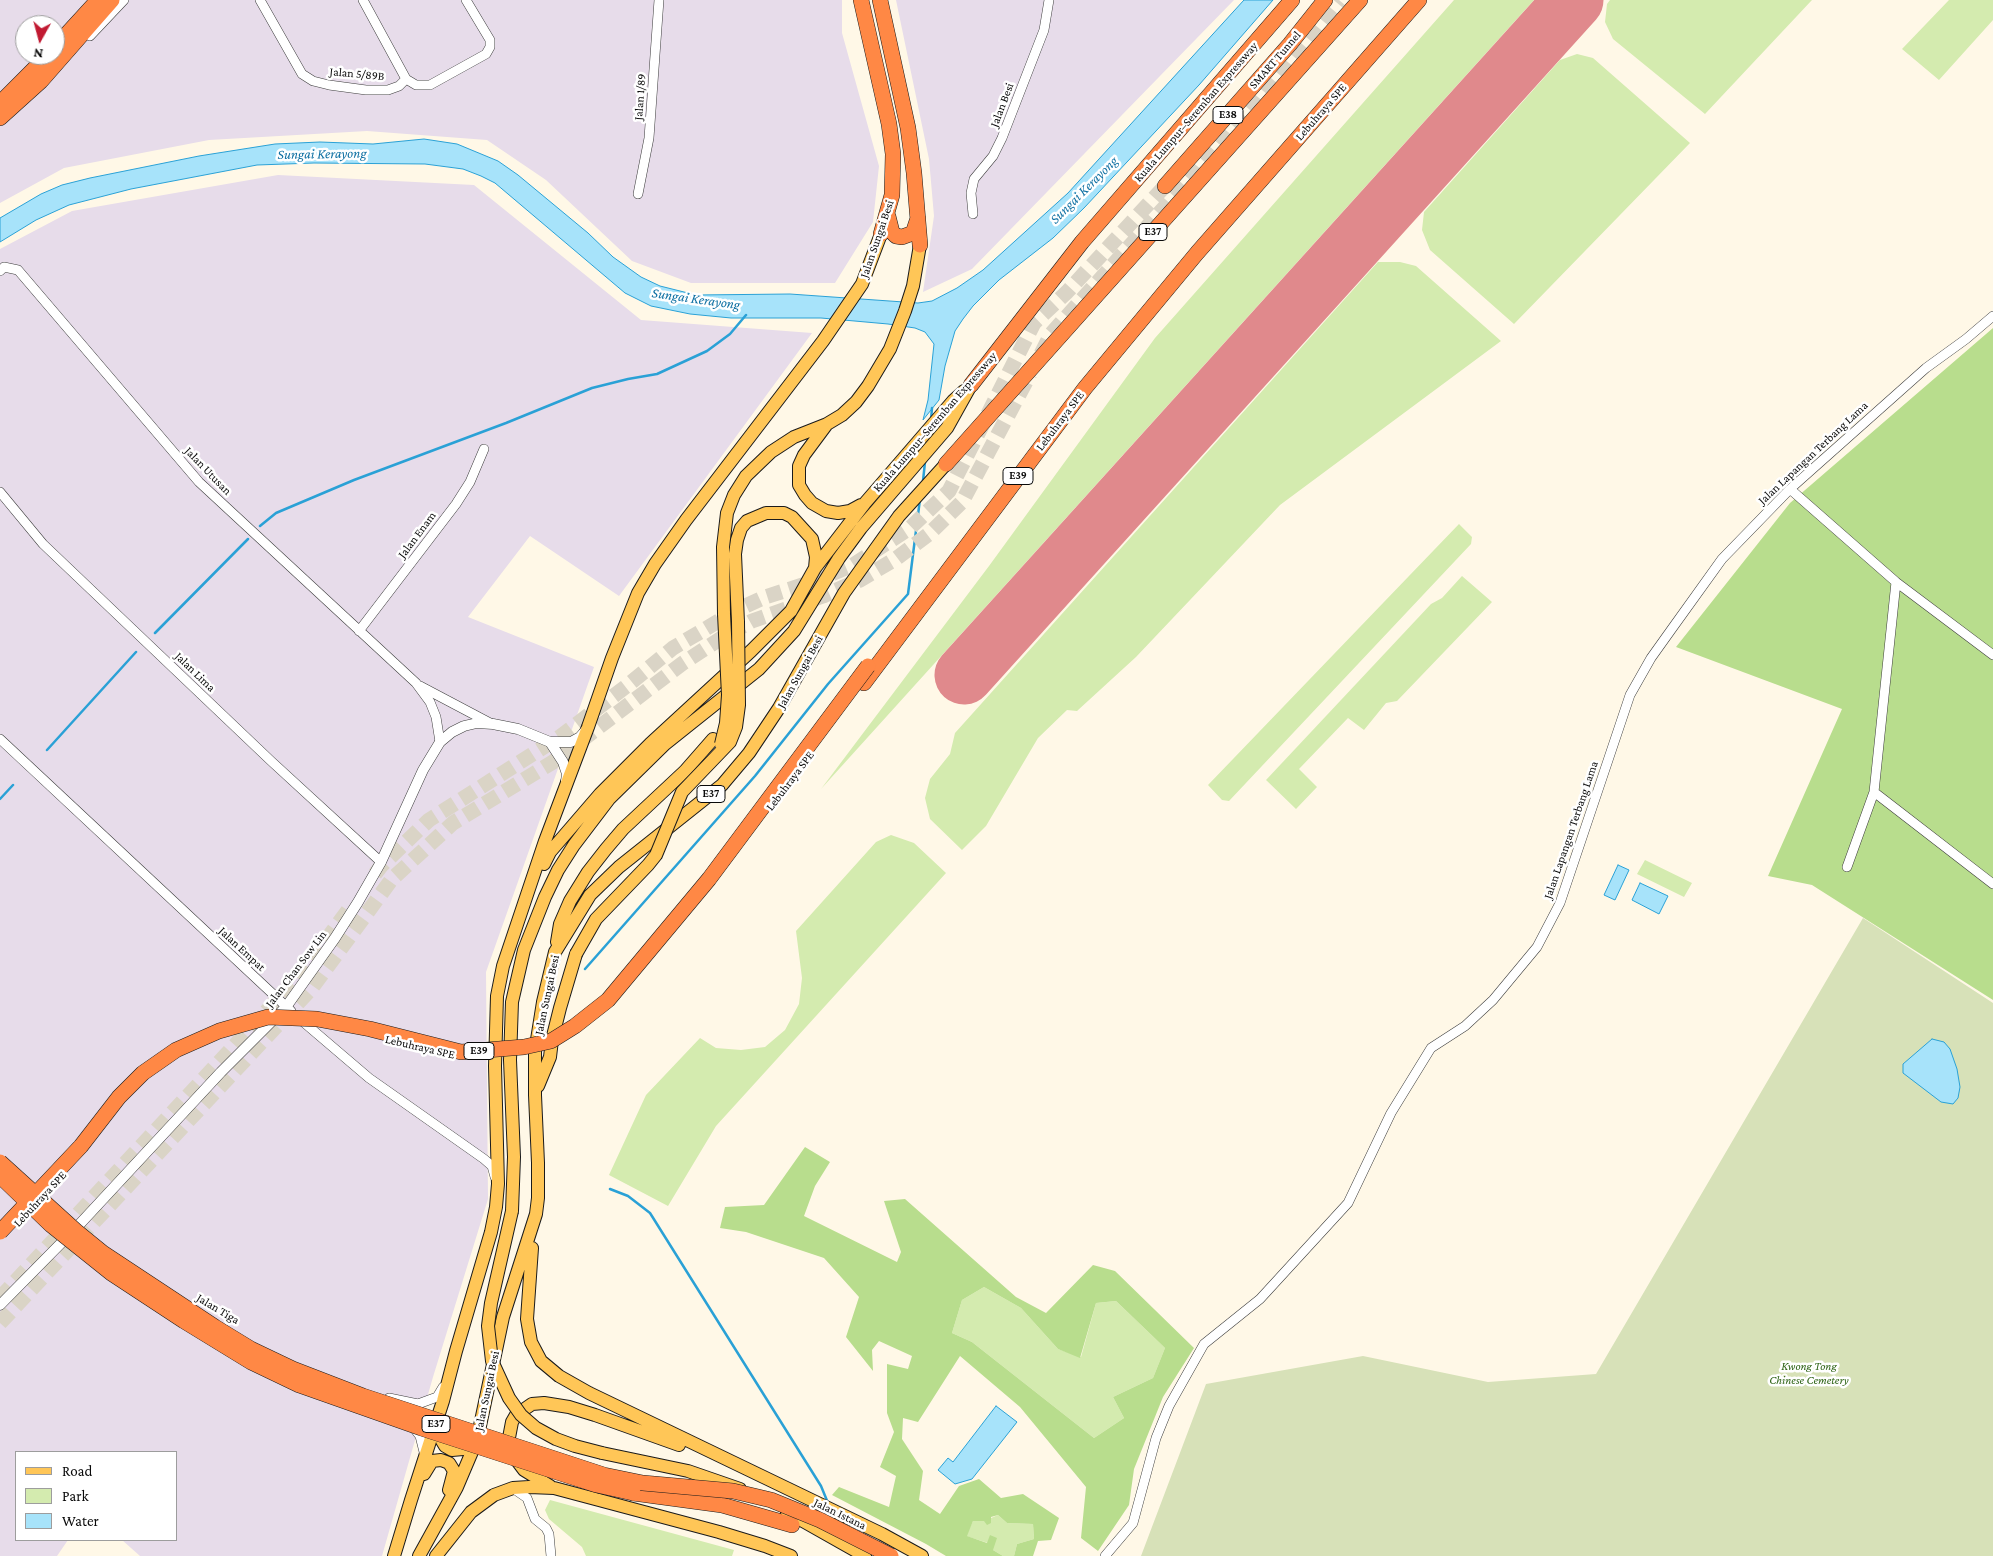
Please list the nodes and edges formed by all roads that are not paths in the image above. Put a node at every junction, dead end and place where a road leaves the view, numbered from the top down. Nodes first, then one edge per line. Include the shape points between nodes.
1 (92, 0) edge
2 (98, 0) edge
3 (112, 0) edge
4 (124, 0) edge
5 (260, 0) edge
6 (363, 0) edge
7 (466, 0) edge
8 (659, 0) edge
9 (861, 0) edge
10 (880, 0) edge
11 (1049, 0) edge
12 (1292, 0) edge
13 (1314, 0) edge
14 (1325, 0) edge
15 (1360, 0) edge
16 (1412, 0) edge
17 (1419, 0) edge
18 (65, 31) edge
19 (65, 36) edge
20 (1290, 44) junction
21 (32, 65) edge
22 (38, 65) edge
23 (406, 79) junction
24 (0, 99) edge
25 (0, 103) edge
26 (0, 119) edge
27 (1165, 186) tunnel mouth
28 (638, 194) dead end
29 (887, 214) junction
30 (974, 214) dead end
31 (918, 216) junction
32 (881, 234) joint
33 (920, 245) joint
34 (0, 270) edge
35 (1993, 316) edge
36 (971, 385) junction
37 (827, 424) junction
38 (484, 449) dead end
39 (946, 464) joint
40 (1790, 489) junction
41 (0, 492) edge
42 (865, 503) junction
43 (816, 568) junction
44 (1896, 582) junction
45 (359, 631) junction
46 (1993, 655) edge
47 (726, 676) junction
48 (416, 683) junction
49 (493, 724) junction
50 (588, 727) junction
51 (0, 739) edge
52 (440, 742) junction
53 (550, 742) junction
54 (712, 760) junction
55 (566, 788) junction
56 (1874, 792) junction
57 (381, 862) junction
58 (1847, 867) dead end
59 (1993, 884) edge
60 (524, 902) junction
61 (555, 952) junction
62 (286, 1007) junction
63 (535, 1095) junction
64 (0, 1155) edge
65 (0, 1162) edge
66 (0, 1177) edge
67 (498, 1184) junction
68 (536, 1214) junction
69 (76, 1226) junction
70 (0, 1232) edge
71 (64, 1239) junction
72 (0, 1242) edge
73 (475, 1291) junction
74 (0, 1305) edge
75 (490, 1373) junction
76 (449, 1376) junction
77 (425, 1456) junction
78 (757, 1474) junction
79 (513, 1488) junction
80 (549, 1488) junction
81 (530, 1503) junction
82 (792, 1525) joint
83 (402, 1532) junction
84 (834, 1539) junction
85 (422, 1552) edge
86 (394, 1556) edge
87 (436, 1556) edge
88 (551, 1556) edge
89 (791, 1556) edge
90 (865, 1556) edge
91 (891, 1556) edge
92 (922, 1556) edge
93 (1105, 1556) edge

1 - 18 street
2 - 19 highway
3 - 26 highway via 40,81
4 - 26 street via 62,65
5 - 23 street, Jalan 5/89B via 302,74 313,81 366,90 388,90
6 - 23 street
7 - 23 street via 490,40 486,54 430,86 416,85
8 - 28 street, Jalan 1/89 via 649,138
9 - 29 highway, Jalan Sungai Besi via 893,154 892,195
10 - 31 highway via 908,128
11 - 30 street, Jalan Besi via 1044,30 1002,138 993,156 974,179 971,193
12 - 36 highway, Kuala Lumpur–Seremban Expressway / E37 via 1082,242
13 - 20 highway
14 - 20 highway, SMART Tunnel / E38
15 - 39 highway, E37
16 - 70 highway, Lebuhraya SPE / E39, bridge via 1079,384 709,879 608,1000 552,1041 490,1051 461,1052 317,1019 268,1017 219,1031 176,1050 143,1073 119,1097 81,1146
17 - 72 highway, Lebuhraya SPE / E39, bridge via 1197,254 1085,388 715,881 613,1003 582,1033 555,1047 489,1058 459,1056 316,1024 268,1022 222,1036 178,1056 125,1100 86,1149
20 - 27 highway, SMART Tunnel / E38
21 - 24 street
22 - 25 highway
29 - 31 highway via 892,232 902,238 912,233
29 - 32 highway, Jalan Sungai Besi
31 - 33 highway
32 - 50 main road, Jalan Sungai Besi via 862,284 823,341 655,564 631,610
33 - 37 main road via 913,286 890,349 856,402
34 - 45 street, Jalan Utusan via 4,267 18,270 199,482
35 - 40 street, Jalan Lapangan Terbang Lama via 1926,368
36 - 42 main road, Kuala Lumpur–Seremban Expressway / E37 via 953,401
36 - 84 main road, bridge via 947,428 839,558 794,631 759,669 665,744 609,800 574,845 545,897 524,950 512,1002 512,1211 488,1326 492,1361 509,1398 521,1415 556,1439 716,1479 776,1506
37 - 42 main road via 804,455 799,466 799,485 812,503 826,511 850,511
37 - 47 main road, bridge via 794,437 771,452 746,476 727,513 723,547
38 - 45 street, Jalan Enam via 456,504
39 - 61 main road, Jalan Sungai Besi / E37 via 899,516 844,593 749,754 722,785 618,867 590,895
40 - 44 street
40 - 93 street, Jalan Lapangan Terbang Lama via 1722,559 1651,658 1630,695 1560,903 1536,947 1494,1000 1465,1026 1431,1048 1391,1113 1348,1203 1260,1299 1204,1344 1169,1406 1133,1523
41 - 57 street, Jalan Lima via 43,544
42 - 43 main road, Kuala Lumpur–Seremban Expressway / E37
43 - 54 main road, bridge via 812,539 792,517 784,513 766,513 741,528 735,554 739,705 730,742
43 - 60 main road, Kuala Lumpur–Seremban Expressway / E37 via 790,611 600,794 550,852
44 - 46 street
44 - 56 street
45 - 48 street, Jalan Utusan
47 - 54 main road, bridge via 725,734
47 - 61 main road, bridge via 721,720 713,739 623,829 588,872 560,924
48 - 49 street, Jalan Utusan
48 - 52 street, Jalan Utusan via 430,702
49 - 52 street, Jalan Chan Sow Lin via 464,726
49 - 53 street, Jalan Chan Sow Lin via 518,729
50 - 53 street, Jalan Chan Sow Lin via 571,742
50 - 55 main road, Jalan Sungai Besi
51 - 62 street, Jalan Empat
52 - 57 street, Jalan Chan Sow Lin via 423,770
53 - 55 street via 563,762
54 - 63 main road, bridge via 682,792 656,855 596,919 576,954 554,1028 550,1057
55 - 60 main road, Jalan Sungai Besi
56 - 58 street
56 - 59 street
57 - 62 street, Jalan Chan Sow Lin via 336,938
60 - 67 main road, E37 via 502,966 497,996
61 - 63 main road, Jalan Sungai Besi / E37 via 537,1042
62 - 67 street, Jalan Empat via 370,1078 484,1158 492,1166
62 - 69 street, Jalan Chan Sow Lin via 178,1116
63 - 68 main road, Jalan Sungai Besi / E37
64 - 69 street, Jalan Tiga
65 - 91 highway, bridge via 103,1253 216,1327 293,1369 363,1396 604,1475 643,1483 733,1491 771,1500 820,1520
66 - 71 street
66 - 82 highway, bridge via 111,1273 251,1362 299,1385 597,1485 722,1505
67 - 73 main road, E37 via 491,1232
68 - 75 main road, Jalan Sungai Besi / E37 via 503,1317
68 - 78 main road via 527,1319 531,1342 541,1361 589,1393
69 - 71 street, Jalan Chan Sow Lin
69 - 76 street, Jalan Tiga via 126,1266 200,1313 256,1346 329,1380 365,1393 418,1404 437,1397
71 - 74 street, Jalan Chan Sow Lin
71 - 77 street via 98,1268 173,1320 246,1363 314,1393 412,1426 420,1436
73 - 75 main road via 442,1438 448,1449 460,1451 466,1446
73 - 76 main road, E37
75 - 85 main road, Jalan Sungai Besi / E37 via 477,1440 458,1487
76 - 77 main road, E37
77 - 83 main road, E37
78 - 80 main road via 622,1423 569,1407 532,1404 516,1415 508,1443 524,1470
78 - 92 main road, Jalan Istana
79 - 80 main road
79 - 81 street
79 - 87 main road via 494,1495 471,1512
80 - 81 street via 535,1494
80 - 89 main road via 756,1543
81 - 88 street via 535,1519 549,1534
82 - 84 main road
83 - 85 main road via 427,1467 436,1460 449,1463 454,1471 452,1482
83 - 86 main road, E37
84 - 90 main road, Jalan Istana

